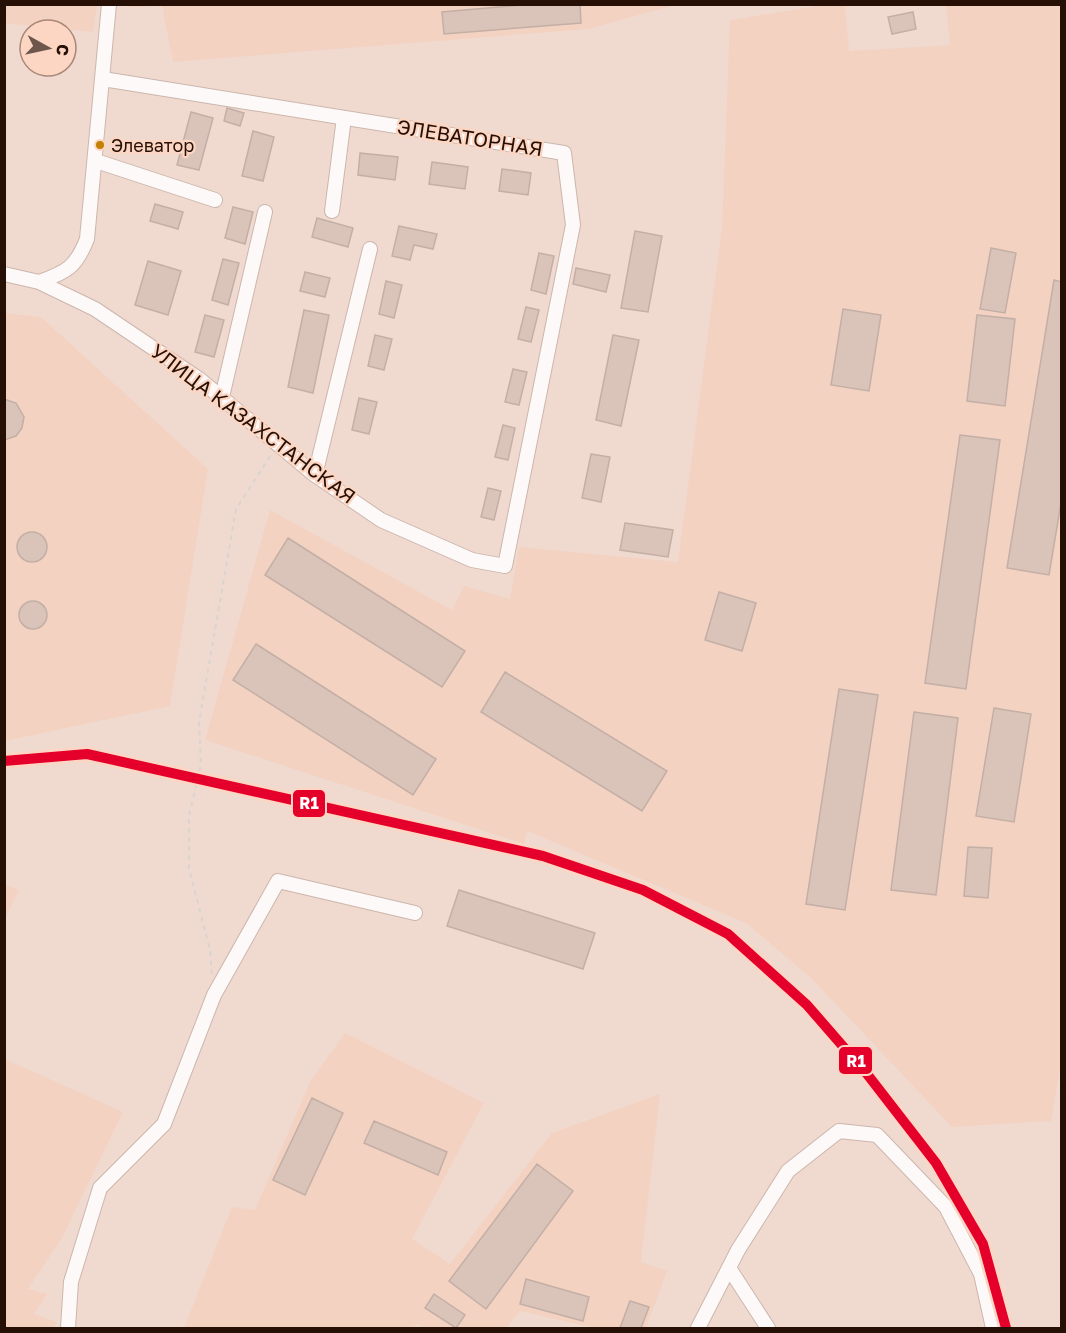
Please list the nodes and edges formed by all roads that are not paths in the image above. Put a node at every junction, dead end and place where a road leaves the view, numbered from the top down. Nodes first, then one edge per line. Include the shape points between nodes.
1 (109, 4) edge
2 (103, 79) junction
3 (344, 118) junction
4 (96, 161) junction
5 (215, 200) dead end
6 (332, 211) dead end
7 (265, 212) dead end
8 (370, 249) dead end
9 (4, 274) edge
10 (39, 282) junction
11 (222, 398) junction
12 (315, 474) junction
13 (505, 566) joint
14 (415, 913) dead end
15 (729, 1268) junction
16 (68, 1329) edge
17 (698, 1329) edge
18 (768, 1329) edge
19 (993, 1329) edge

1 - 2 street
2 - 3 street, ЭЛЕВАТОРНАЯ
2 - 4 street
3 - 6 street
3 - 13 street, ЭЛЕВАТОРНАЯ via 564,153 573,225
4 - 5 street
4 - 10 street via 87,239 80,258 65,273
7 - 11 street
8 - 12 street
9 - 10 street, УЛИЦА КАЗАХСТАНСКАЯ
10 - 11 street, УЛИЦА КАЗАХСТАНСКАЯ via 95,309
11 - 12 street, УЛИЦА КАЗАХСТАНСКАЯ
12 - 13 street, УЛИЦА КАЗАХСТАНСКАЯ via 381,520 472,560
14 - 16 street via 278,881 214,995 164,1124 100,1188 71,1282
15 - 17 street
15 - 18 street
15 - 19 street via 788,1171 839,1131 877,1136 945,1207 981,1274

